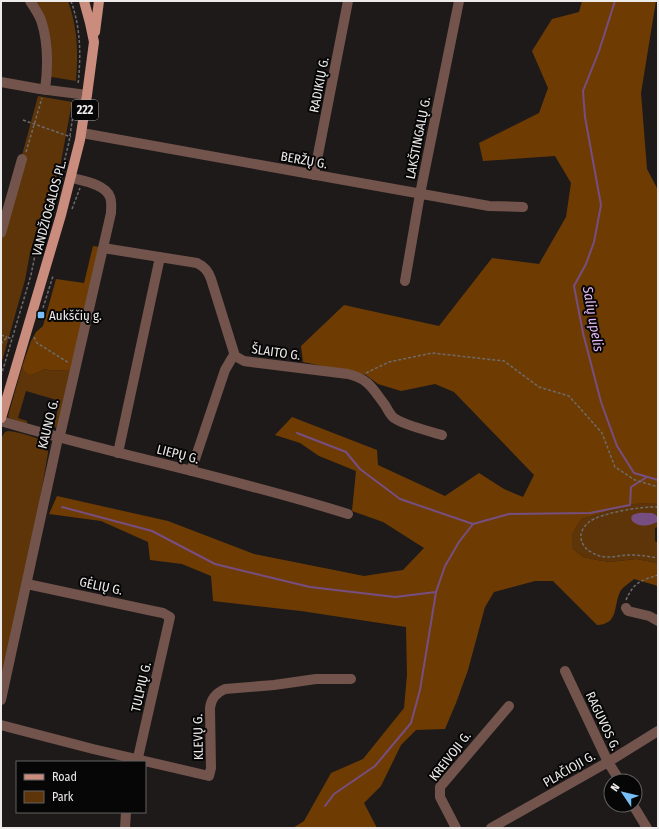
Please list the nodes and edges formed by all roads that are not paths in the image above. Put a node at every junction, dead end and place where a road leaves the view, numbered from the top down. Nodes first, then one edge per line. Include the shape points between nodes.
1 (30, 1) edge
2 (84, 1) edge
3 (99, 1) edge
4 (348, 1) edge
5 (459, 1) edge
6 (94, 42) junction
7 (1, 82) edge
8 (45, 90) junction
9 (87, 95) junction
10 (81, 136) junction
11 (24, 156) road end
12 (314, 175) junction
13 (72, 178) junction
14 (420, 194) junction
15 (523, 207) dead end
16 (1, 233) edge
17 (103, 248) junction
18 (160, 257) junction
19 (405, 281) dead end
20 (236, 356) junction
21 (1, 418) edge
22 (1, 421) edge
23 (442, 435) dead end
24 (58, 438) junction
25 (118, 453) junction
26 (191, 471) junction
27 (348, 514) dead end
28 (27, 584) junction
29 (626, 608) road end
30 (170, 617) joint
31 (658, 620) edge
32 (565, 671) dead end
33 (351, 679) dead end
34 (1, 700) edge
35 (508, 706) dead end
36 (1, 725) edge
37 (658, 731) edge
38 (137, 761) edge
39 (608, 762) junction
40 (146, 763) edge
41 (615, 773) edge
42 (126, 813) edge
43 (639, 813) edge
44 (124, 828) edge
45 (456, 828) edge
46 (491, 828) edge
47 (647, 828) edge

1 - 8 street via 41,21 44,37
2 - 6 main road, VANDŽIOGALOS PL. / 222
3 - 6 main road
4 - 12 street, RADIKIŲ G.
5 - 14 street, LAKŠTINGALŲ G.
6 - 9 main road, VANDŽIOGALOS PL. / 222
7 - 8 street
8 - 9 street
9 - 10 main road, VANDŽIOGALOS PL. / 222
10 - 12 street, BERŽŲ G.
10 - 13 main road, VANDŽIOGALOS PL. / 222
11 - 16 street
12 - 14 street, BERŽŲ G.
13 - 17 street, KAUNO G. via 100,187 110,197 111,213
13 - 21 main road, VANDŽIOGALOS PL. / 222
14 - 15 street, BERŽŲ G. via 489,206
14 - 19 street, LAKŠTINGALŲ G.
17 - 18 street, ŠLAITO G.
17 - 24 street, KAUNO G.
18 - 20 street, ŠLAITO G. via 205,268 211,279
18 - 25 street
20 - 23 street, ŠLAITO G. via 244,361 359,377 372,388 394,418
20 - 26 street via 225,370
22 - 24 street, LIEPŲ G.
24 - 25 street, LIEPŲ G.
24 - 28 street, KAUNO G.
25 - 26 street, LIEPŲ G.
26 - 27 street, LIEPŲ G.
28 - 30 street, GĖLIŲ G. via 163,613
28 - 34 street, KAUNO G.
29 - 31 street
30 - 38 street, TULPIŲ G.
32 - 39 street, RAGUVOS G.
33 - 40 street, KLEVŲ G. via 316,678 225,689 218,692 211,701 209,776
35 - 45 street, KREIVOJI G. via 440,787 440,797
36 - 38 street, KLEVŲ G.
37 - 39 street, PLAČIOJI G.
39 - 41 street, RAGUVOS G.
39 - 46 street, PLAČIOJI G.
42 - 44 street
43 - 47 street

